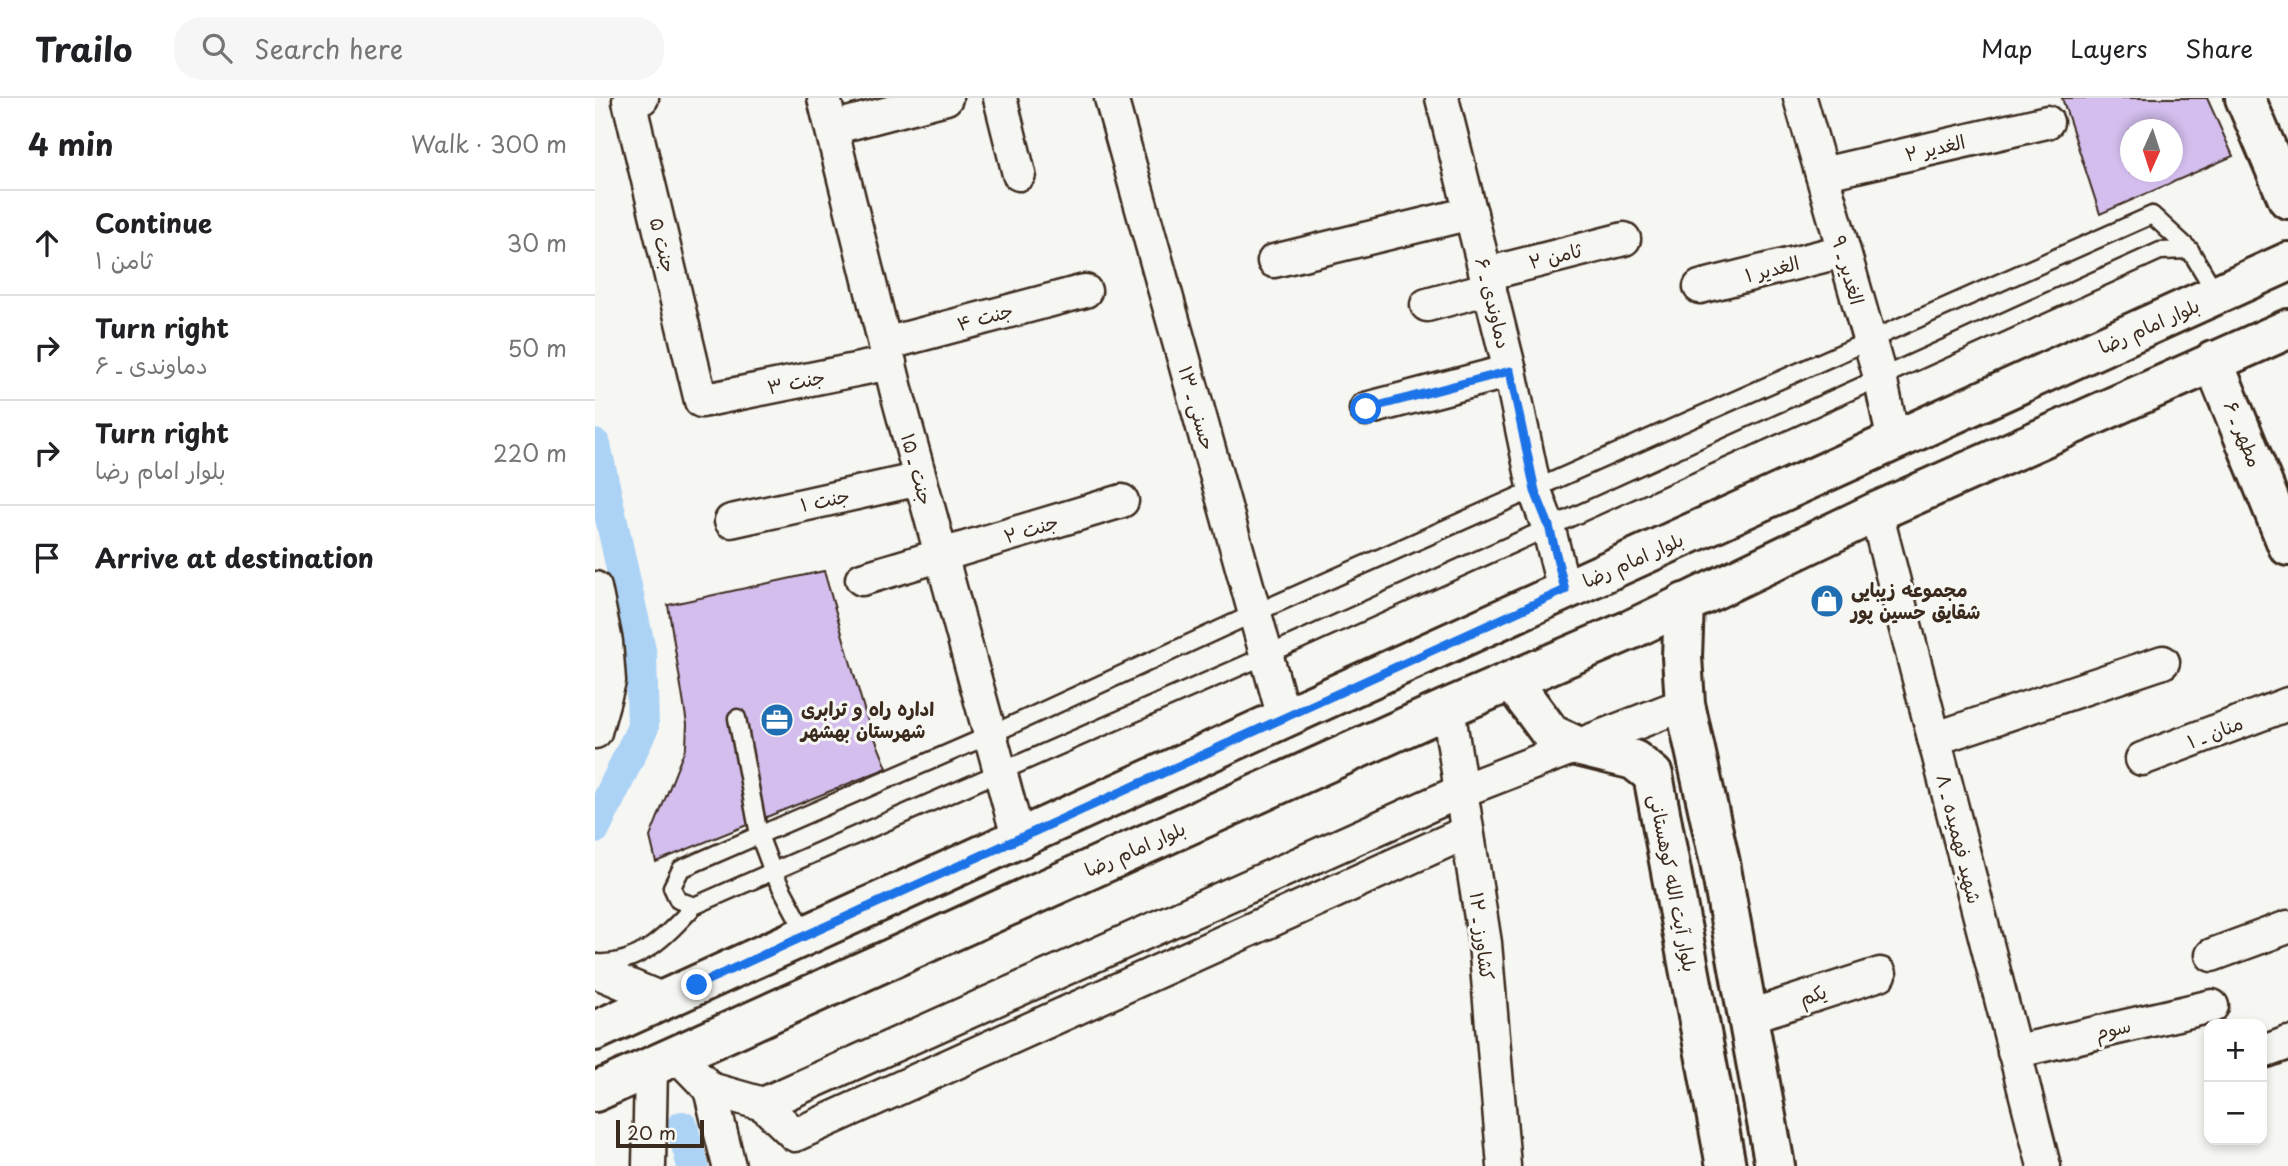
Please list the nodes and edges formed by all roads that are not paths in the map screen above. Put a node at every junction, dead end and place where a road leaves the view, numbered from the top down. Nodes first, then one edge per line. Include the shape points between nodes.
1 (946, 98) edge
2 (1000, 98) edge
3 (1111, 98) edge
4 (1442, 98) edge
5 (1800, 98) edge
6 (2245, 98) edge
7 (633, 99) edge
8 (828, 113) edge
9 (2047, 122) dead end
10 (1019, 174) dead end
11 (1822, 174) junction
12 (2287, 193) edge
13 (1471, 213) junction
14 (1624, 239) dead end
15 (2190, 250) junction
16 (1843, 251) junction
17 (1274, 261) dead end
18 (2288, 262) edge
19 (1488, 281) junction
20 (1700, 287) dead end
21 (1085, 291) dead end
22 (2217, 295) junction
23 (1427, 305) dead end
24 (2288, 329) edge
25 (1869, 342) junction
26 (887, 354) junction
27 (2213, 361) junction
28 (1510, 371) junction
29 (1880, 377) junction
30 (701, 401) joint
31 (1366, 409) dead end
32 (1893, 442) junction
33 (920, 479) junction
34 (1535, 491) junction
35 (1122, 501) dead end
36 (1876, 512) junction
37 (731, 521) dead end
38 (1549, 526) junction
39 (2288, 546) edge
40 (941, 556) junction
41 (862, 579) dead end
42 (595, 588) edge
43 (1565, 590) junction
44 (1684, 603) junction
45 (1255, 613) junction
46 (599, 628) edge
47 (1266, 655) junction
48 (2163, 663) dead end
49 (1512, 681) junction
50 (1685, 704) junction
51 (2288, 704) edge
52 (1448, 708) junction
53 (1284, 718) junction
54 (737, 719) dead end
55 (595, 732) edge
56 (990, 735) junction
57 (1934, 739) junction
58 (1577, 746) junction
59 (2142, 759) dead end
60 (1000, 772) junction
61 (1461, 791) junction
62 (1467, 832) junction
63 (759, 835) junction
64 (1018, 838) junction
65 (1293, 866) junction
66 (773, 872) junction
67 (1244, 888) junction
68 (1314, 902) junction
69 (694, 906) junction
70 (1270, 922) junction
71 (2288, 927) edge
72 (806, 934) junction
73 (2212, 955) dead end
74 (595, 963) edge
75 (595, 971) edge
76 (1880, 974) dead end
77 (681, 992) junction
78 (2212, 1006) dead end
79 (1747, 1017) junction
80 (602, 1028) edge
81 (2014, 1052) junction
82 (664, 1061) junction
83 (710, 1089) junction
84 (595, 1092) edge
85 (763, 1104) junction
86 (649, 1166) edge
87 (730, 1166) edge
88 (1504, 1166) edge
89 (1726, 1166) edge
90 (1775, 1166) edge
91 (2044, 1166) edge

1 - 8 street
2 - 10 street
3 - 45 street, حسنی ـ ۱۳
4 - 13 street, دماوندی ـ ۶
5 - 11 street, الغدیر ـ ۹
6 - 12 main road
7 - 30 street, جنت ۵
8 - 26 street, جنت ـ ۱۵
9 - 11 street, الغدیر ۲
11 - 16 street, الغدیر ـ ۹
13 - 17 street
13 - 19 street, دماوندی ـ ۶
14 - 19 street, ثامن ۲
15 - 22 lane
15 - 25 lane via 2152,215
15 - 29 lane via 2160,251
16 - 20 street, الغدیر ۱
16 - 25 street, الغدیر ـ ۹
18 - 22 main road, بلوار امام رضا
19 - 23 street, ثامن ۲
19 - 28 street, دماوندی ـ ۶
21 - 26 street, جنت ۴
22 - 32 main road, بلوار امام رضا
24 - 27 main road, بلوار امام رضا
25 - 29 street, الغدیر ـ ۹
25 - 34 lane
26 - 30 street, جنت ۳
26 - 33 street, جنت ـ ۱۵
27 - 36 main road, بلوار امام رضا
27 - 39 main road, مطهر ـ ۶
28 - 31 street
28 - 34 street, دماوندی ـ ۶
29 - 32 street, الغدیر ـ ۹
29 - 38 lane
32 - 43 main road, بلوار امام رضا
33 - 37 street, جنت ۱
33 - 40 street, جنت ـ ۱۵
34 - 38 street, دماوندی ـ ۶
34 - 45 lane
35 - 40 street, جنت ۲
36 - 44 main road, بلوار امام رضا
36 - 57 street, شهید فهمیده ـ ۸
38 - 43 street, دماوندی ـ ۶
38 - 47 lane
40 - 41 street, جنت ۲
40 - 56 street, جنت ـ ۱۵
42 - 46 street
43 - 53 main road, بلوار امام رضا
44 - 49 main road, بلوار امام رضا
44 - 50 main road
45 - 47 street, حسنی ـ ۱۳
45 - 56 lane
46 - 55 street via 609,681
47 - 53 street, حسنی ـ ۱۳
47 - 60 lane
48 - 57 street
49 - 52 main road, بلوار امام رضا
49 - 58 main road, بلوار آیت الله کوهستانی via 1551,734
50 - 58 street
50 - 79 main road
51 - 59 street, منان ـ ۱
52 - 61 street, کشاورز ـ ۱۲
52 - 82 main road, بلوار امام رضا
53 - 64 main road, بلوار امام رضا
54 - 63 lane
56 - 60 street, جنت ـ ۱۵
56 - 63 lane
57 - 81 street, شهید فهمیده ـ ۸
58 - 61 street
58 - 89 main road, بلوار آیت الله کوهستانی via 1634,760 1653,775
60 - 64 street, جنت ـ ۱۵
60 - 66 lane
61 - 62 street, کشاورز ـ ۱۲
61 - 65 street
62 - 68 street
62 - 88 street, کشاورز ـ ۱۲ via 1485,943
63 - 66 lane
63 - 69 lane via 681,869 672,887 678,900
64 - 72 main road, بلوار امام رضا
65 - 67 street
65 - 68 street via 1285,881 1287,893
66 - 69 lane
66 - 72 lane
67 - 70 street via 1260,889 1271,898
67 - 85 street
68 - 70 street
69 - 74 lane via 659,943 615,964
70 - 85 street via 795,1135
71 - 73 street
72 - 77 main road, بلوار امام رضا
75 - 77 street
76 - 79 street, یکم
77 - 80 main road, بلوار امام رضا
78 - 81 street, سوم
79 - 90 main road
81 - 91 street, شهید فهمیده ـ ۸
82 - 83 street
82 - 84 main road, بلوار امام رضا
82 - 86 street
83 - 85 street
83 - 87 street

